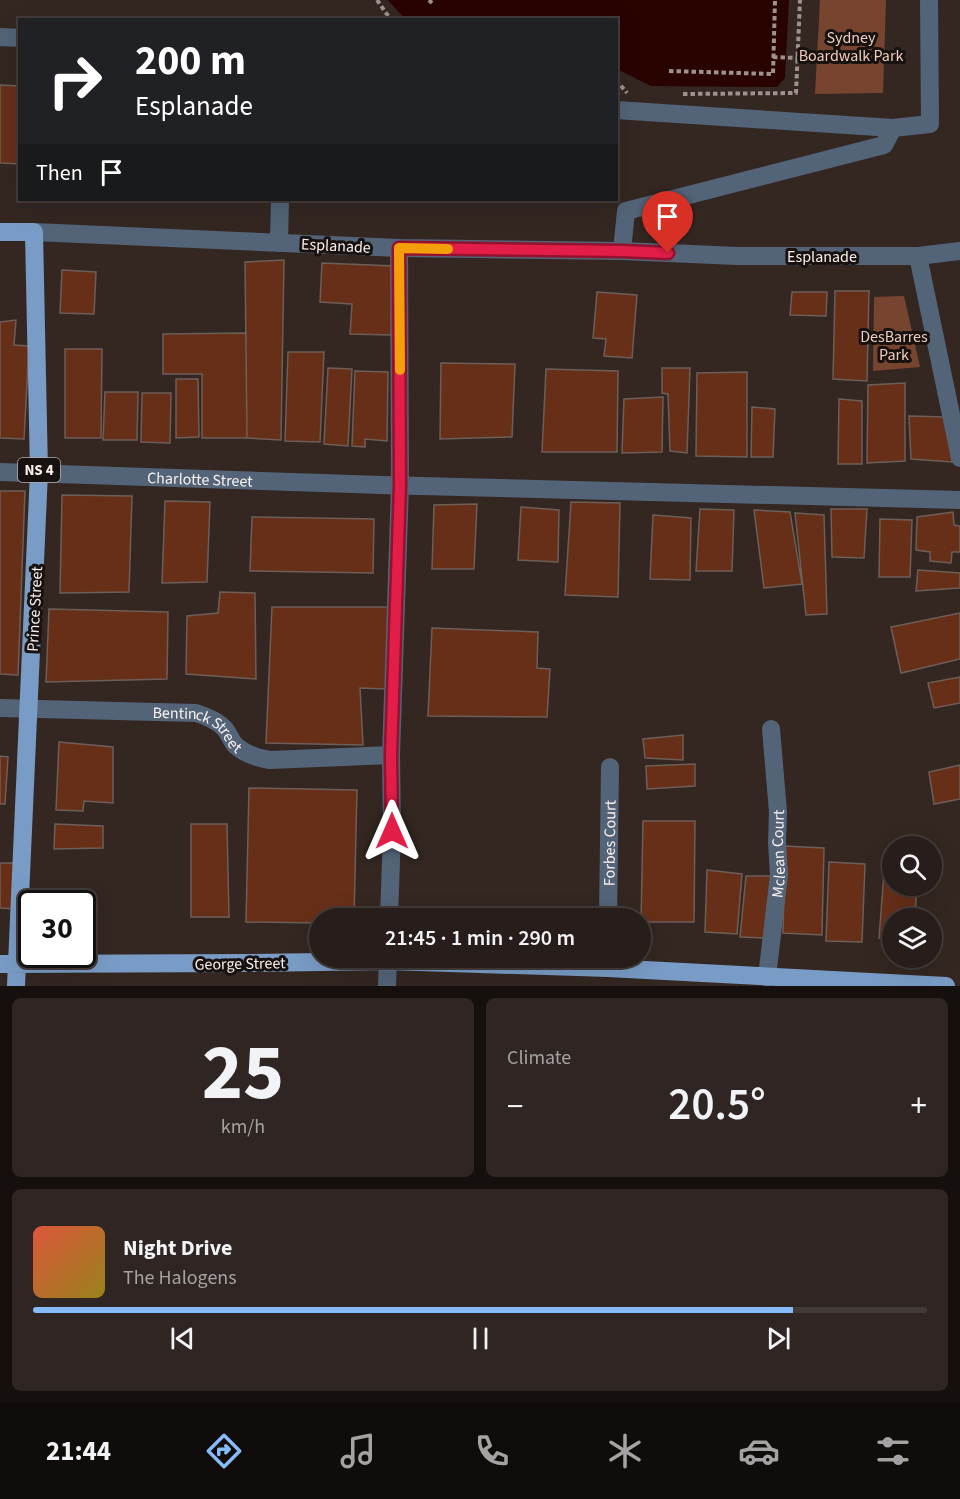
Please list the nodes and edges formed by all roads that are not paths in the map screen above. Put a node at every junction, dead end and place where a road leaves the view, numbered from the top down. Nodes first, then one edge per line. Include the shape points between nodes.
1 (929, 0) edge
2 (0, 37) edge
3 (18, 38) edge
4 (618, 110) edge
5 (893, 128) junction
6 (280, 201) edge
7 (0, 232) edge
8 (34, 232) junction
9 (279, 243) junction
10 (399, 248) junction
11 (622, 251) junction
12 (960, 251) edge
13 (918, 256) junction
14 (960, 458) edge
15 (0, 472) edge
16 (39, 472) junction
17 (400, 485) junction
18 (960, 500) edge
19 (0, 708) edge
20 (29, 708) junction
21 (771, 729) dead end
22 (391, 755) junction
23 (610, 767) dead end
24 (389, 908) edge
25 (608, 908) edge
26 (309, 960) edge
27 (9, 964) edge
28 (651, 966) edge
29 (388, 968) edge
30 (767, 977) junction
31 (16, 986) edge
32 (387, 986) edge
33 (946, 986) edge

1 - 5 street via 930,124
2 - 3 street
4 - 5 street
5 - 11 street via 884,145 626,211
6 - 9 street
7 - 8 main road, Esplanade
8 - 9 street, Esplanade
8 - 16 main road, Prince Street / NS 4
9 - 10 street, Esplanade
10 - 11 street, Esplanade
10 - 17 street
11 - 13 street, Esplanade via 737,256
12 - 13 street, Esplanade
13 - 14 street
15 - 16 street, Charlotte Street
16 - 17 street, Charlotte Street
16 - 20 main road, Prince Street / NS 4
17 - 18 street, Charlotte Street
17 - 22 street
19 - 20 street, Bentinck Street
20 - 22 street, Bentinck Street via 196,713 220,725 236,745 259,759
20 - 27 main road, Prince Street / NS 4
21 - 30 street, Mclean Court via 779,875
22 - 24 street
23 - 25 street, Forbes Court
26 - 27 main road, George Street
27 - 31 main road, Prince Street / NS 4
28 - 30 main road, George Street
29 - 32 street
30 - 33 main road, George Street

